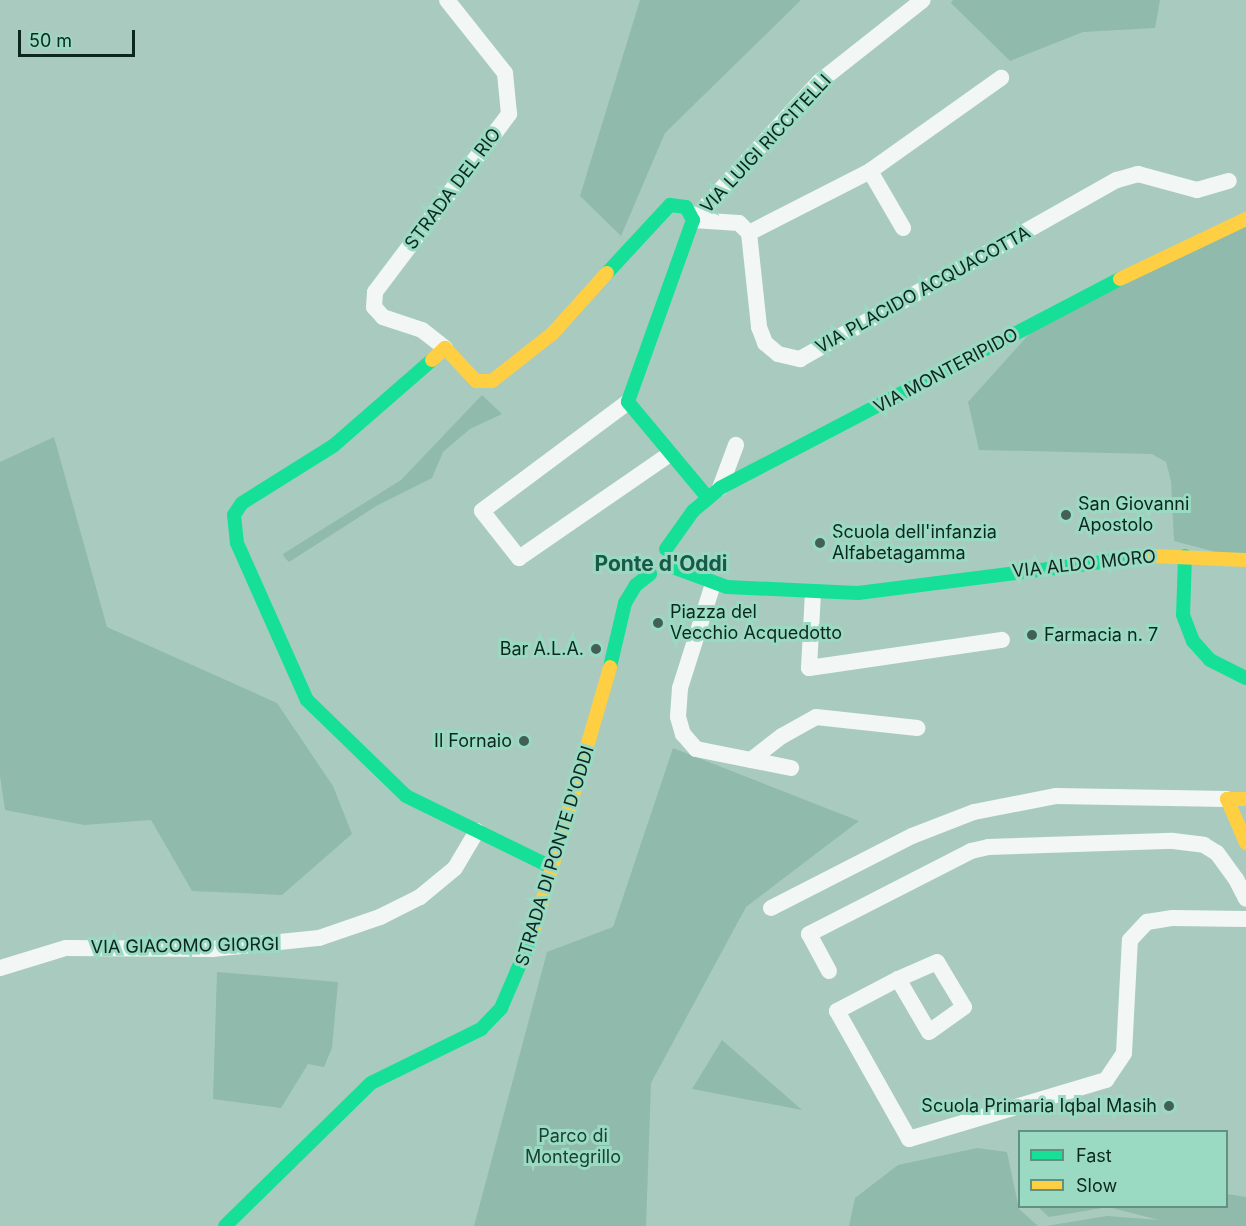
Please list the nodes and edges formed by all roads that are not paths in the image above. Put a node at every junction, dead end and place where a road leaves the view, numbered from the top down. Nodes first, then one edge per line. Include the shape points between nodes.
1 (447, 0) edge
2 (923, 0) edge
3 (1001, 78) dead end
4 (870, 171) junction
5 (1229, 181) dead end
6 (1246, 219) edge
7 (692, 226) junction
8 (903, 228) dead end
9 (749, 233) junction
10 (445, 348) junction
11 (628, 402) junction
12 (736, 445) dead end
13 (670, 454) junction
14 (714, 493) junction
15 (666, 549) junction
16 (1185, 556) junction
17 (1246, 560) edge
18 (675, 568) junction
19 (650, 574) junction
20 (713, 584) junction
21 (813, 592) junction
22 (1002, 640) dead end
23 (1246, 678) edge
24 (917, 728) dead end
25 (751, 760) junction
26 (791, 768) dead end
27 (1246, 798) edge
28 (1227, 799) junction
29 (477, 831) junction
30 (1246, 843) edge
31 (551, 867) junction
32 (1246, 899) edge
33 (771, 908) dead end
34 (1246, 919) edge
35 (0, 968) edge
36 (829, 971) dead end
37 (897, 979) dead end
38 (225, 1226) edge

1 - 10 street, STRADA DEL RIO via 505,73 509,114 375,292 374,307 382,316 422,330
2 - 7 street, VIA LUIGI RICCITELLI via 819,82
3 - 4 street
4 - 8 street
4 - 9 street
5 - 9 street, VIA PLACIDO ACQUACOTTA via 1186,189 1138,174 1117,180 800,359 778,354 762,335
6 - 14 street, VIA MONTERIPIDO via 1148,264
7 - 9 street via 739,223
7 - 10 street via 686,207 670,205 552,334 492,381 476,381
7 - 11 street
10 - 29 street via 333,446 242,503 234,515 237,543 307,700 406,796
11 - 13 street
11 - 13 street via 482,512 519,558
12 - 14 street
13 - 14 street
14 - 15 street, VIA MONTERIPIDO via 673,535
15 - 18 street via 674,556
15 - 19 street via 648,556
16 - 17 street, VIA ALDO MORO
16 - 21 street, VIA ALDO MORO via 1060,566 858,593
16 - 23 street via 1183,615 1193,641 1210,660
18 - 19 street via 661,579
18 - 20 street, VIA ALDO MORO
19 - 31 street, STRADA DI PONTE D'ODDI via 636,585 625,603 598,718
20 - 21 street, VIA ALDO MORO
20 - 25 street via 680,688 680,726 696,749
21 - 22 street via 809,668
24 - 25 street via 816,717
25 - 26 street
27 - 28 street
28 - 30 street
28 - 33 street via 1056,796 974,812 912,836
29 - 31 street
29 - 35 street, VIA GIACOMO GIORGI via 455,867 420,897 380,917 319,938 212,949 66,948
31 - 38 street, STRADA DI PONTE D'ODDI via 527,954 501,1008 481,1029 446,1050 371,1083
32 - 36 street via 1217,853 1204,845 1173,841 988,847 971,851 809,934
34 - 37 street via 1173,918 1147,922 1130,940 1124,1053 1106,1080 909,1139 837,1011

